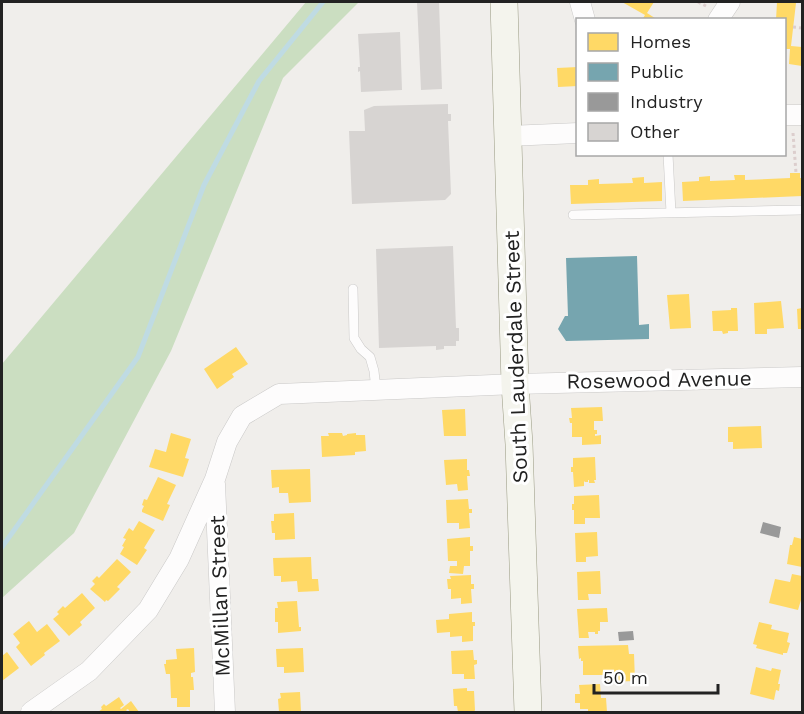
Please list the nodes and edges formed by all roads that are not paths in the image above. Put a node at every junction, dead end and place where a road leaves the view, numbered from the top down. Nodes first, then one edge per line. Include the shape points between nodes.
1 (504, 2) edge
2 (580, 2) edge
3 (730, 2) edge
4 (713, 13) edge
5 (584, 18) edge
6 (802, 115) edge
7 (788, 123) edge
8 (576, 133) edge
9 (508, 136) junction
10 (668, 156) edge
11 (802, 210) edge
12 (671, 213) junction
13 (573, 215) dead end
14 (353, 289) dead end
15 (802, 377) edge
16 (515, 384) junction
17 (376, 390) junction
18 (215, 479) junction
19 (31, 712) edge
20 (225, 712) edge
21 (528, 712) edge

1 - 9 street, South Lauderdale Street
2 - 5 street
3 - 4 street
6 - 7 street
8 - 9 street
9 - 16 street, South Lauderdale Street
10 - 12 lane
11 - 12 lane
12 - 13 lane
14 - 17 lane via 354,338 370,357
15 - 16 street, Rosewood Avenue
16 - 17 street, Rosewood Avenue
16 - 21 street, South Lauderdale Street
17 - 18 street, Rosewood Avenue via 279,394 242,416 227,442
18 - 19 street via 179,559 148,610 88,671
18 - 20 street, McMillan Street

